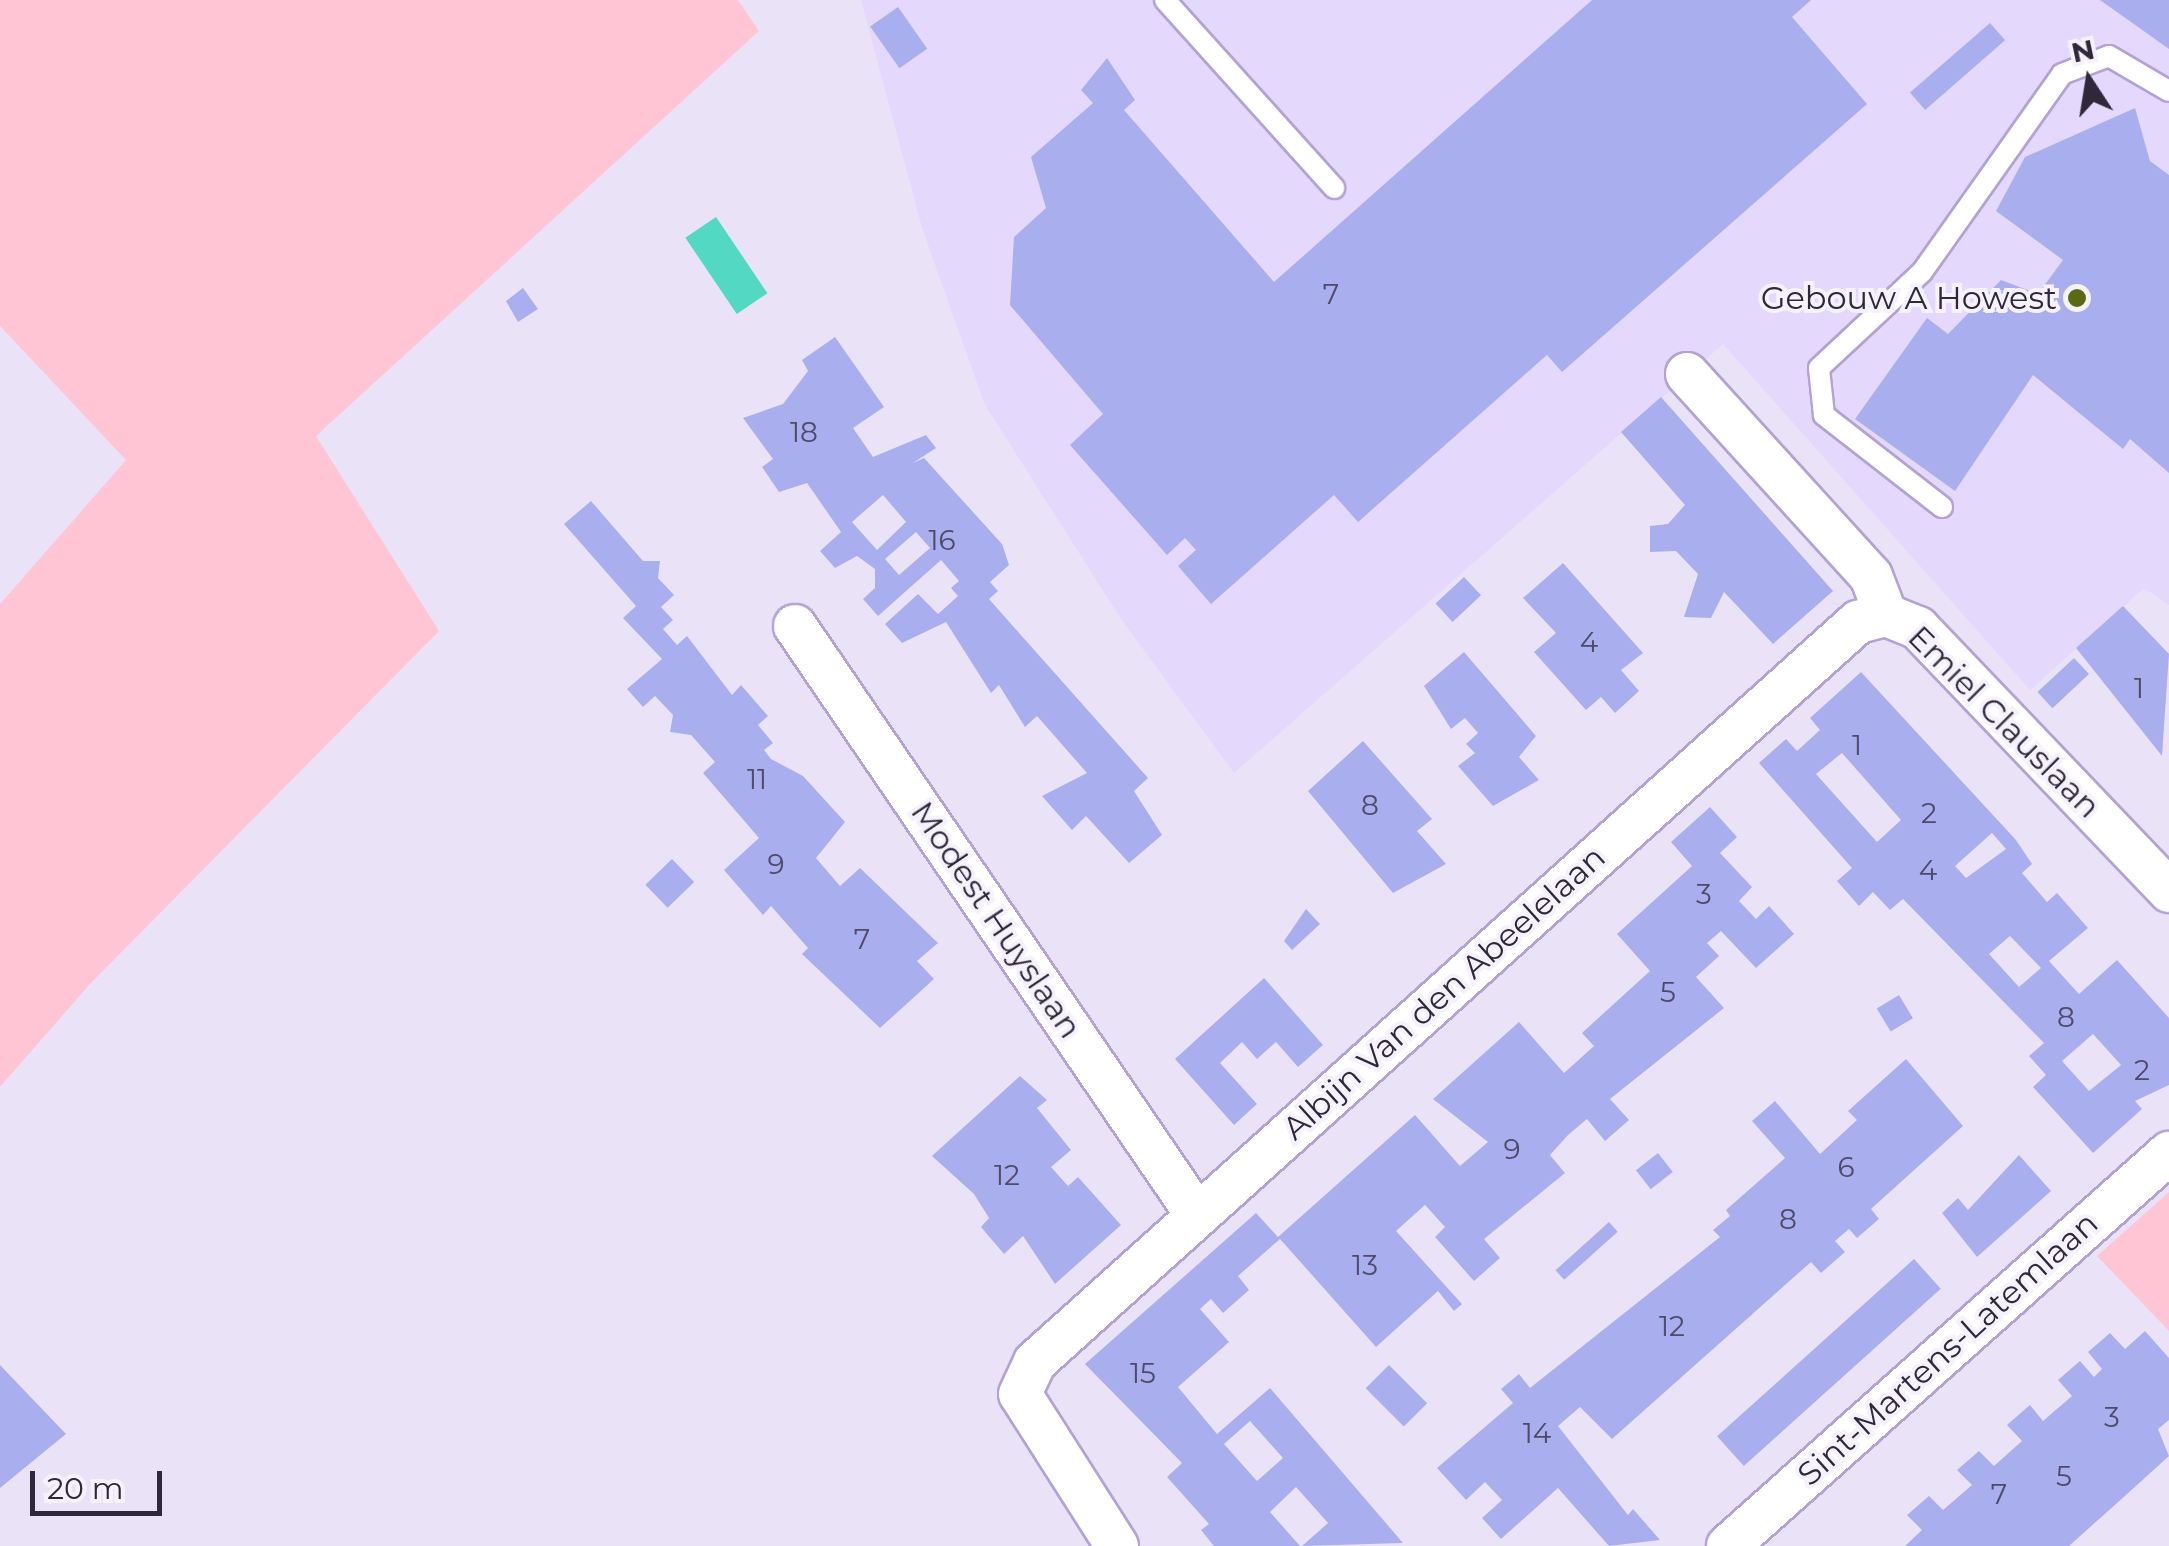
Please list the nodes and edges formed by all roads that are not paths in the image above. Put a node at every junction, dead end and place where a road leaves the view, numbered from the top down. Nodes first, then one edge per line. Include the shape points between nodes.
1 (1166, 0) edge
2 (2169, 91) edge
3 (1334, 188) dead end
4 (1688, 374) dead end
5 (1942, 507) dead end
6 (1886, 615) junction
7 (794, 626) dead end
8 (2169, 891) edge
9 (2169, 1153) edge
10 (1197, 1215) junction
11 (1117, 1546) edge
12 (1728, 1546) edge

1 - 3 lane
2 - 5 lane via 2108,56 2062,74 1922,272 1819,368 1817,398 1831,423
4 - 6 street, Emiel Clauslaan via 1871,576
6 - 8 street, Emiel Clauslaan via 1918,628
6 - 10 street, Albijn Van den Abeelelaan via 1858,622
7 - 10 street, Modest Huyslaan
9 - 12 street, Sint-Martens-Latemlaan
10 - 11 street, Albijn Van den Abeelelaan via 1035,1362 1020,1394

